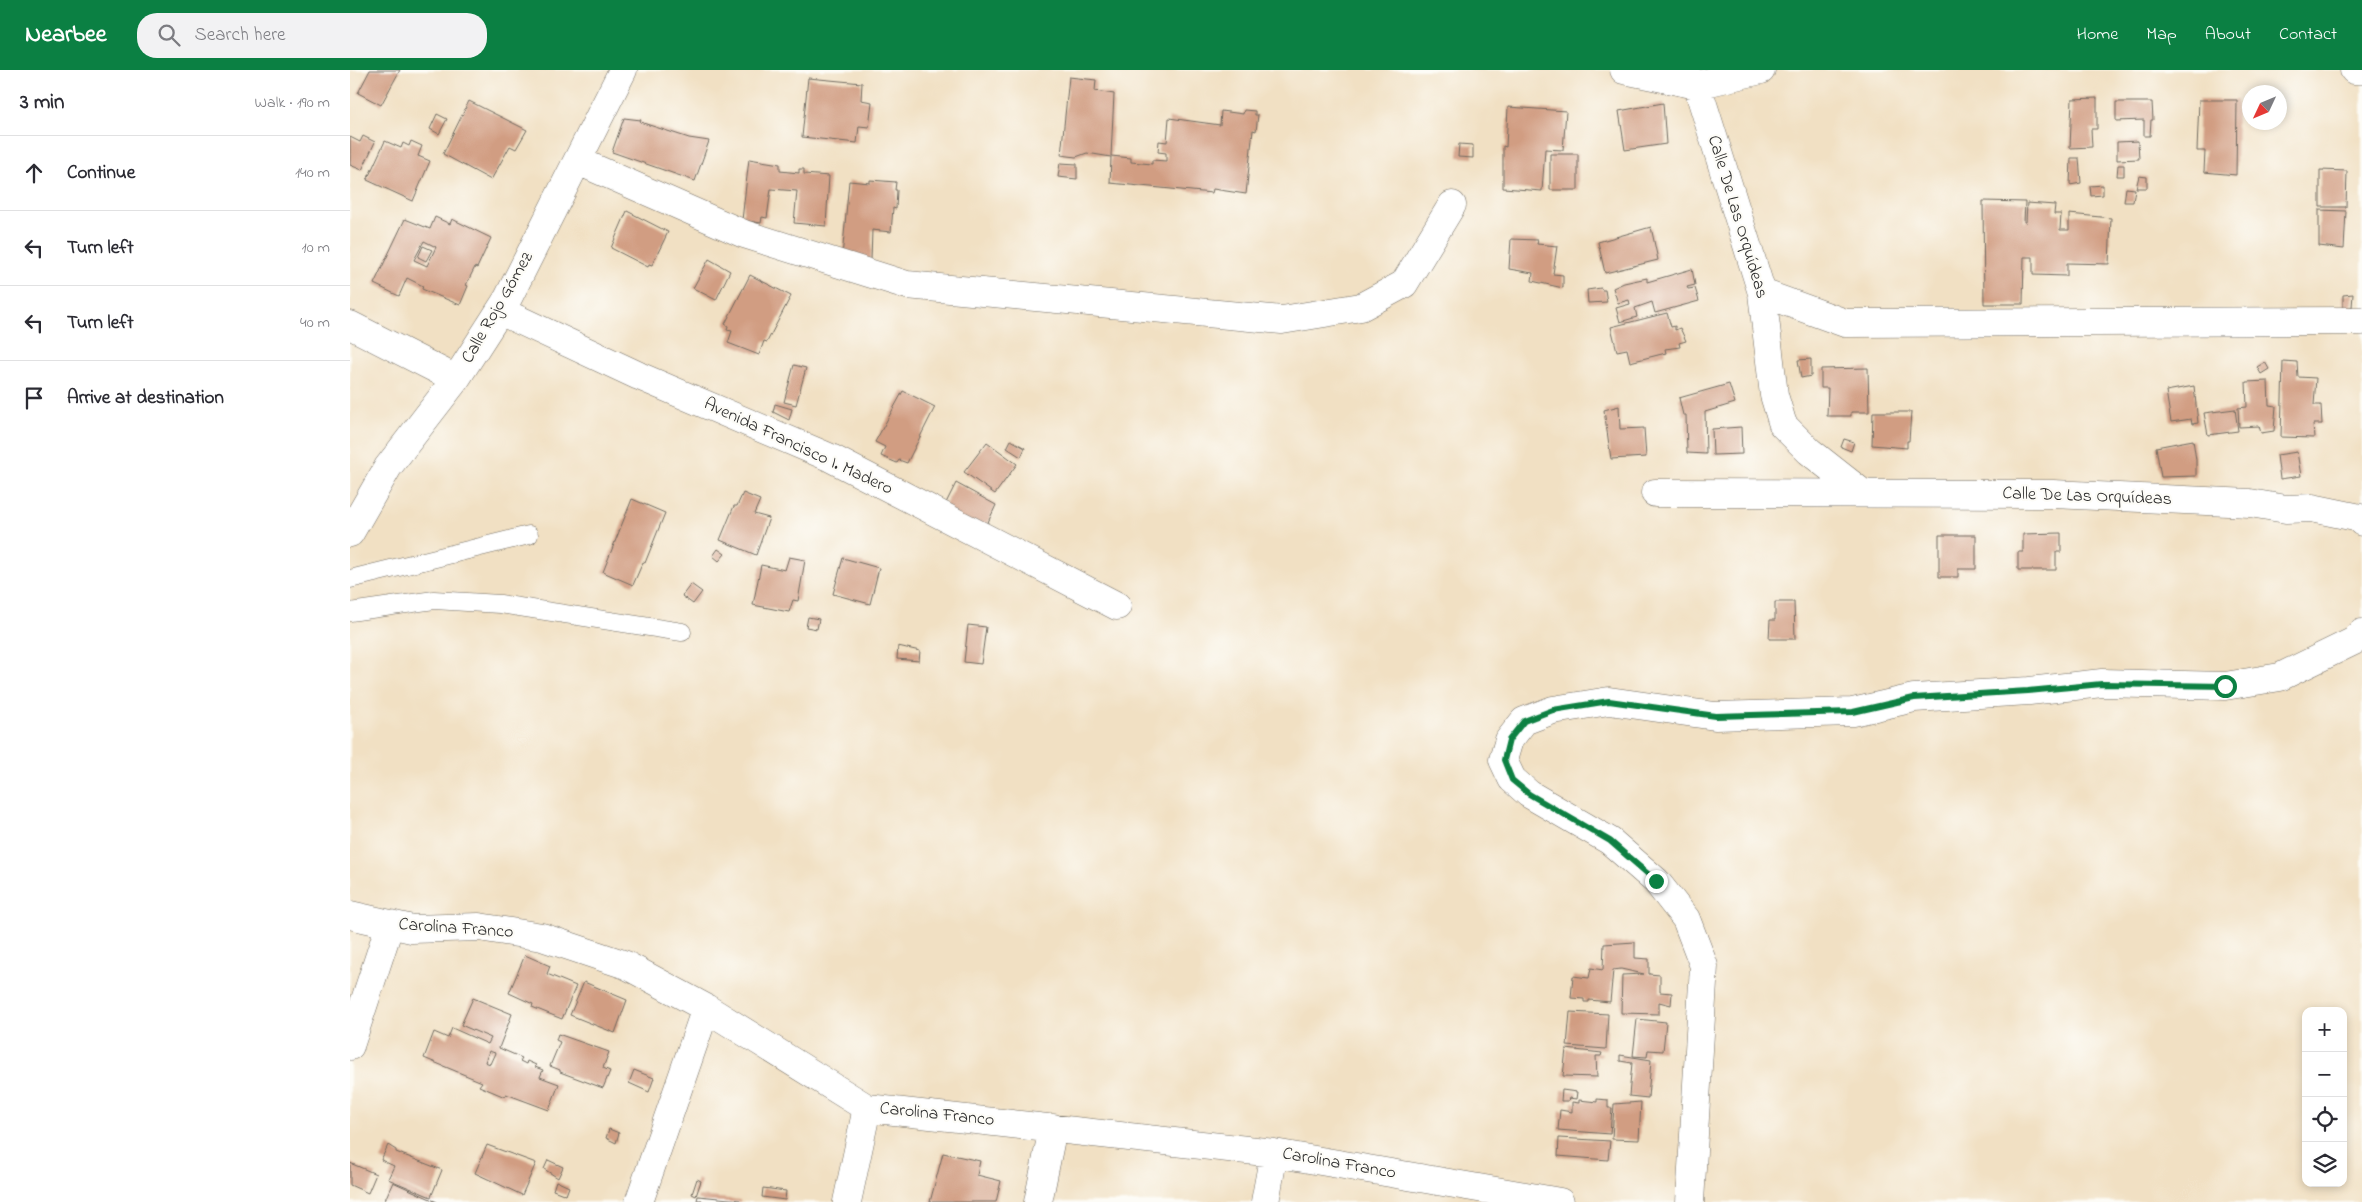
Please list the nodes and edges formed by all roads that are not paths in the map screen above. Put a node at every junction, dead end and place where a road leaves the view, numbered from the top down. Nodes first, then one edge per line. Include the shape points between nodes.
1 (623, 70) edge
2 (1624, 70) edge
3 (1761, 70) edge
4 (2354, 70) edge
5 (2362, 70) edge
6 (1688, 78) edge
7 (578, 161) junction
8 (1452, 205) dead end
9 (1762, 292) junction
10 (500, 311) junction
11 (2362, 321) edge
12 (350, 325) edge
13 (456, 379) junction
14 (1861, 492) junction
15 (1655, 493) dead end
16 (2362, 522) edge
17 (350, 532) edge
18 (528, 534) dead end
19 (350, 579) edge
20 (1117, 606) dead end
21 (350, 612) edge
22 (682, 632) dead end
23 (2362, 633) edge
24 (350, 915) edge
25 (390, 924) junction
26 (706, 1008) junction
27 (350, 1046) edge
28 (867, 1108) junction
29 (1053, 1128) junction
30 (1274, 1153) junction
31 (639, 1202) edge
32 (847, 1202) edge
33 (1038, 1202) edge
34 (1265, 1202) edge
35 (1560, 1202) edge
36 (1690, 1202) edge

1 - 7 street, Calle Rojo Gómez
2 - 6 street
3 - 6 street
4 - 5 street
6 - 9 street, Calle De Las Orquídeas
7 - 8 street via 744,234 907,285 1282,320 1361,307 1404,284
7 - 10 street, Calle Rojo Gómez
9 - 11 street via 1845,323
9 - 14 street, Calle De Las Orquídeas via 1774,395 1783,425 1809,451
10 - 13 street, Calle Rojo Gómez
10 - 20 street, Avenida Francisco I. Madero via 639,376 831,458
12 - 13 street
13 - 17 street, Calle Rojo Gómez via 388,467
14 - 15 street, Calle De Las Orquídeas
14 - 16 street, Calle De Las Orquídeas via 2053,494 2250,503 2286,509 2312,508 2360,518
18 - 19 lane
21 - 22 lane via 434,600 500,604
23 - 36 street via 2354,641 2280,677 2225,686 2102,684 1914,698 1853,712 1716,716 1609,701 1553,710 1524,721 1509,740 1504,760 1512,780 1529,794 1610,841 1656,881 1686,919 1704,966
24 - 25 street
25 - 26 street, Carolina Franco via 412,929 479,927 542,937 626,966
25 - 27 street, Carolina Franco
26 - 28 street, Carolina Franco
26 - 31 street
28 - 29 street, Carolina Franco
28 - 32 street
29 - 30 street, Carolina Franco
29 - 33 street
30 - 34 street
30 - 35 street, Carolina Franco

